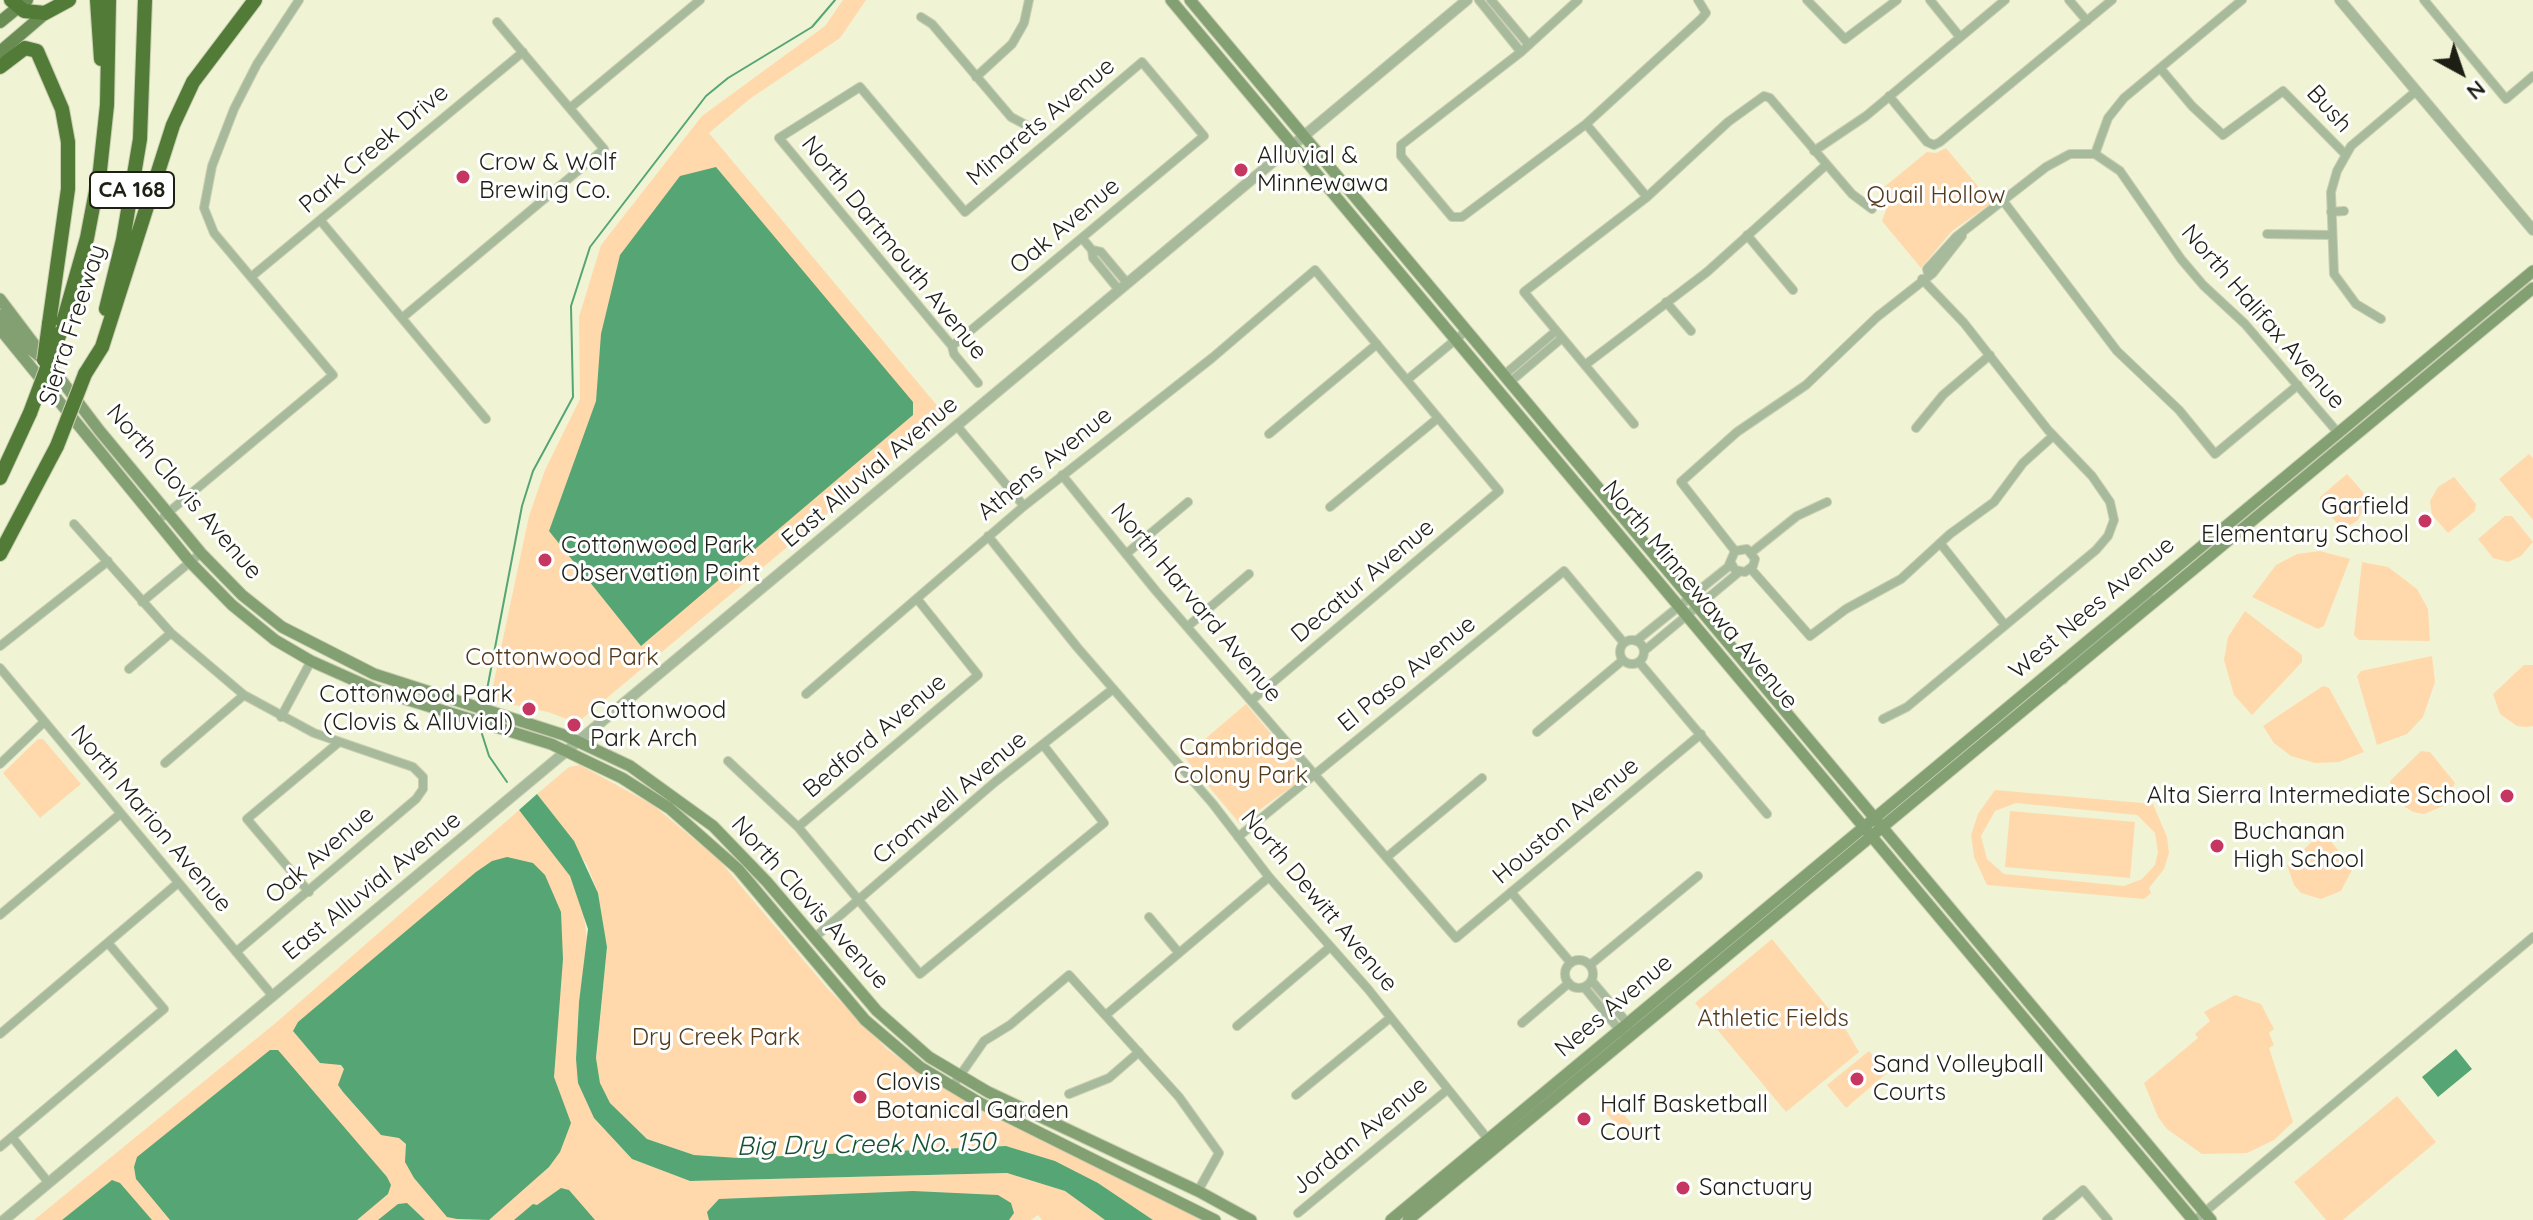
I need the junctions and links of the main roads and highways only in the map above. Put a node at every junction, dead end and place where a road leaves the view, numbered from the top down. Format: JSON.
{"nodes":[{"id":1,"x":61,"y":0,"type":"edge"},
{"id":2,"x":69,"y":0,"type":"edge"},
{"id":3,"x":97,"y":0,"type":"edge"},
{"id":4,"x":145,"y":0,"type":"edge"},
{"id":5,"x":255,"y":0,"type":"edge"},
{"id":6,"x":1171,"y":0,"type":"edge"},
{"id":7,"x":1190,"y":0,"type":"edge"},
{"id":8,"x":18,"y":3,"type":"edge"},
{"id":9,"x":106,"y":11,"type":"edge"},
{"id":10,"x":45,"y":13,"type":"junction"},
{"id":11,"x":0,"y":22,"type":"edge"},
{"id":12,"x":0,"y":52,"type":"edge"},
{"id":13,"x":0,"y":67,"type":"edge"},
{"id":14,"x":2533,"y":271,"type":"edge"},
{"id":15,"x":2533,"y":288,"type":"edge"},
{"id":16,"x":0,"y":299,"type":"edge"},
{"id":17,"x":0,"y":315,"type":"edge"},
{"id":18,"x":54,"y":328,"type":"junction"},
{"id":19,"x":0,"y":329,"type":"edge"},
{"id":20,"x":52,"y":366,"type":"junction"},
{"id":21,"x":85,"y":374,"type":"junction"},
{"id":22,"x":0,"y":478,"type":"edge"},
{"id":23,"x":0,"y":554,"type":"edge"},
{"id":24,"x":311,"y":661,"type":"junction"},
{"id":25,"x":388,"y":679,"type":"junction"},
{"id":26,"x":1879,"y":822,"type":"junction"},
{"id":27,"x":1868,"y":830,"type":"junction"},
{"id":28,"x":738,"y":869,"type":"junction"},
{"id":29,"x":814,"y":938,"type":"junction"},
{"id":30,"x":2017,"y":988,"type":"junction"},
{"id":31,"x":2007,"y":997,"type":"junction"},
{"id":32,"x":1491,"y":1143,"type":"junction"},
{"id":33,"x":2201,"y":1218,"type":"edge"},
{"id":34,"x":1215,"y":1220,"type":"edge"},
{"id":35,"x":1251,"y":1220,"type":"edge"},
{"id":36,"x":1391,"y":1220,"type":"edge"},
{"id":37,"x":1408,"y":1220,"type":"edge"}],
"edges":[{"from":1,"to":10,"type":"main road"},
{"from":2,"to":10,"type":"highway"},
{"from":3,"to":9,"type":"highway","name":"Sierra Freeway"},
{"from":4,"to":21,"type":"highway","name":"Sierra Freeway","number":"CA 168"},
{"from":5,"to":21,"type":"highway"},
{"from":6,"to":27,"type":"main road","name":"North Minnewawa Avenue"},
{"from":7,"to":26,"type":"main road","name":"North Minnewawa Avenue"},
{"from":8,"to":10,"type":"highway"},
{"from":8,"to":11,"type":"main road"},
{"from":9,"to":18,"type":"highway","name":"Sierra Freeway","number":"CA 168"},
{"from":10,"to":12,"type":"main road"},
{"from":13,"to":18,"type":"highway"},
{"from":14,"to":26,"type":"main road","name":"West Nees Avenue"},
{"from":15,"to":26,"type":"main road","name":"West Nees Avenue"},
{"from":16,"to":20,"type":"main road","name":"North Clovis Avenue"},
{"from":17,"to":20,"type":"main road"},
{"from":18,"to":22,"type":"highway","name":"Sierra Freeway","number":"CA 168","bridge":true},
{"from":19,"to":24,"type":"main road","name":"North Clovis Avenue"},
{"from":20,"to":25,"type":"main road","name":"North Clovis Avenue"},
{"from":21,"to":23,"type":"highway","name":"Sierra Freeway","number":"CA 168","bridge":true},
{"from":24,"to":25,"type":"main road"},
{"from":24,"to":28,"type":"main road","name":"North Clovis Avenue"},
{"from":25,"to":29,"type":"main road","name":"North Clovis Avenue"},
{"from":26,"to":27,"type":"main road","name":"West Nees Avenue"},
{"from":26,"to":30,"type":"main road","name":"North Minnewawa Avenue"},
{"from":27,"to":31,"type":"main road","name":"North Minnewawa Avenue"},
{"from":27,"to":32,"type":"main road","name":"Nees Avenue"},
{"from":28,"to":29,"type":"main road"},
{"from":28,"to":34,"type":"main road","name":"North Clovis Avenue"},
{"from":29,"to":35,"type":"main road","name":"North Clovis Avenue"},
{"from":30,"to":31,"type":"main road"},
{"from":30,"to":33,"type":"main road","name":"North Minnewawa Avenue"},
{"from":31,"to":33,"type":"main road","name":"North Minnewawa Avenue"},
{"from":32,"to":36,"type":"main road","name":"Nees Avenue"},
{"from":32,"to":37,"type":"main road","name":"Nees Avenue"}]}
